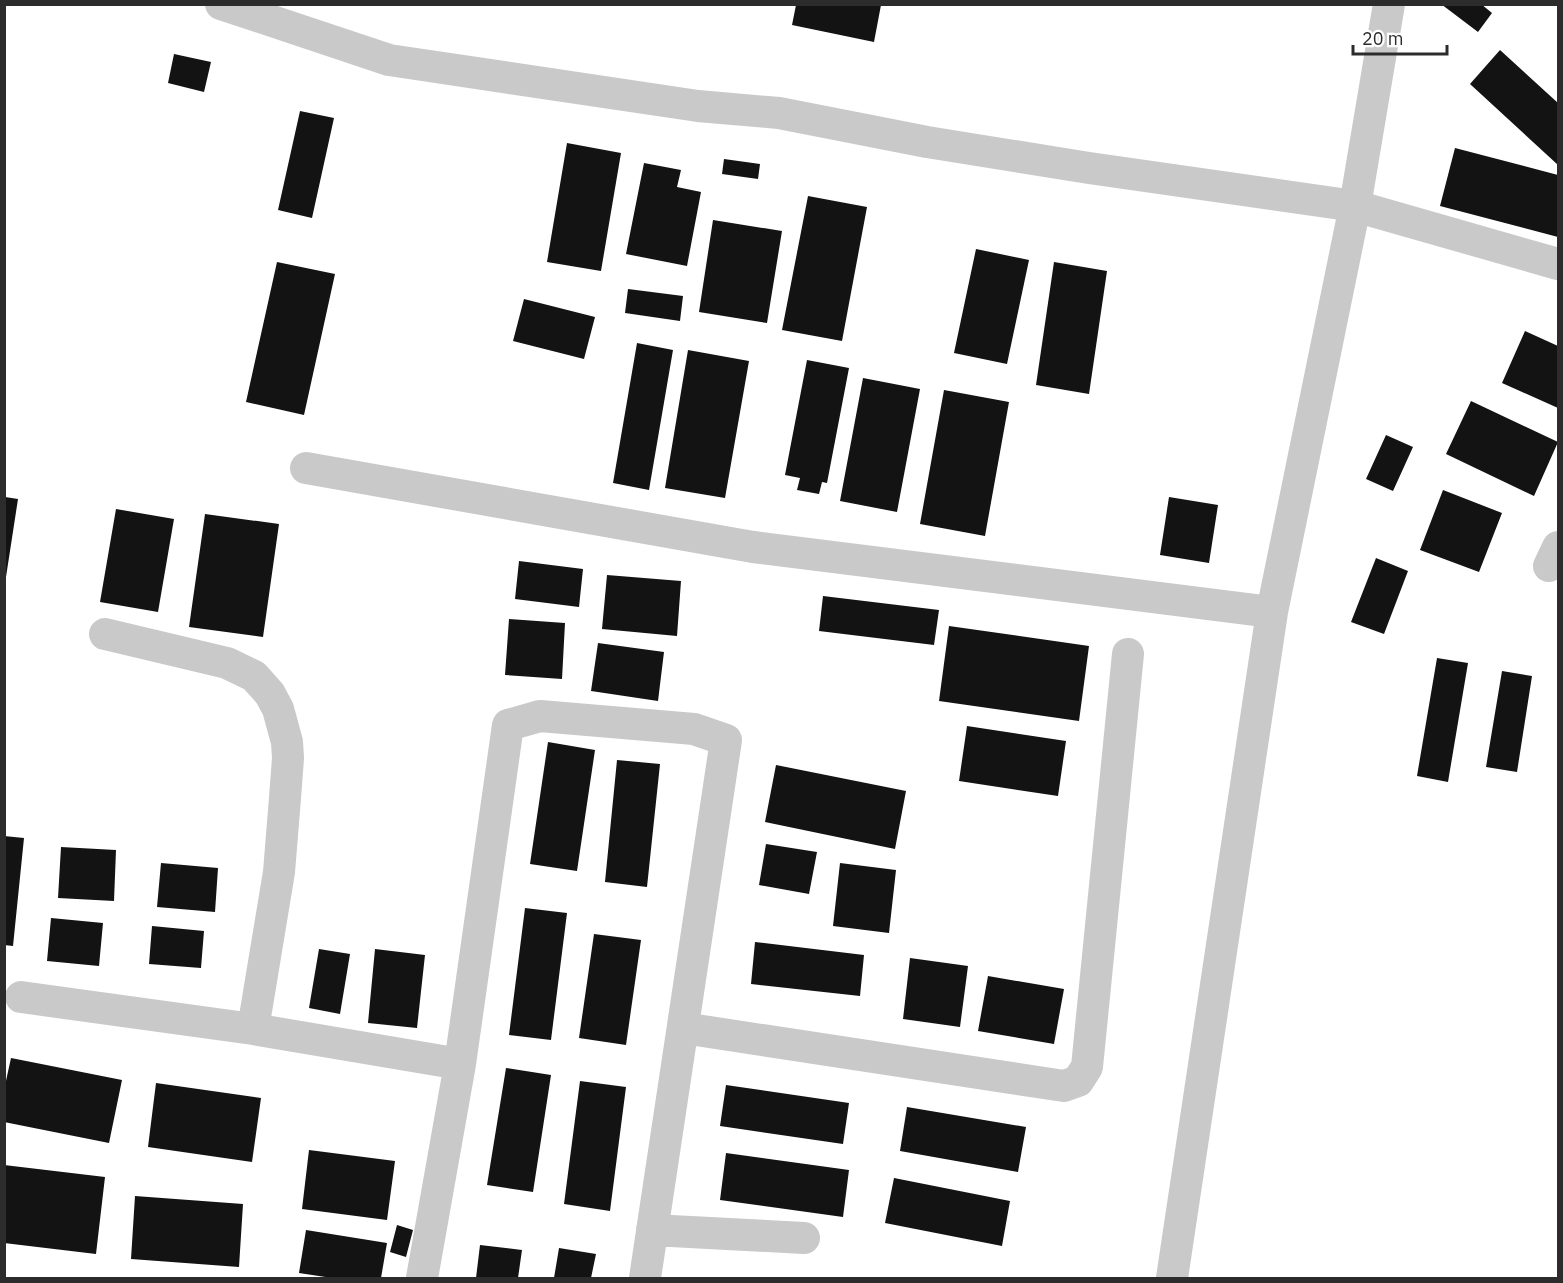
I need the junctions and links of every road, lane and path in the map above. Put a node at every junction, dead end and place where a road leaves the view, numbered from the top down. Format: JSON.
{"nodes":[{"id":1,"x":221,"y":4,"type":"edge"},
{"id":2,"x":1389,"y":4,"type":"edge"},
{"id":3,"x":1355,"y":207,"type":"junction"},
{"id":4,"x":1558,"y":264,"type":"edge"},
{"id":5,"x":306,"y":468,"type":"dead end"},
{"id":6,"x":1272,"y":612,"type":"junction"},
{"id":7,"x":105,"y":634,"type":"dead end"},
{"id":8,"x":1128,"y":654,"type":"dead end"},
{"id":9,"x":21,"y":996,"type":"dead end"},
{"id":10,"x":683,"y":1028,"type":"junction"},
{"id":11,"x":253,"y":1029,"type":"junction"},
{"id":12,"x":460,"y":1064,"type":"junction"},
{"id":13,"x":652,"y":1230,"type":"junction"},
{"id":14,"x":804,"y":1238,"type":"dead end"},
{"id":15,"x":422,"y":1278,"type":"edge"},
{"id":16,"x":645,"y":1278,"type":"edge"},
{"id":17,"x":1172,"y":1278,"type":"edge"}],
"edges":[{"from":1,"to":3,"type":"street"},
{"from":2,"to":3,"type":"street"},
{"from":3,"to":4,"type":"street"},
{"from":3,"to":6,"type":"street"},
{"from":5,"to":6,"type":"street"},
{"from":6,"to":17,"type":"street"},
{"from":7,"to":11,"type":"street"},
{"from":8,"to":10,"type":"street"},
{"from":9,"to":11,"type":"street"},
{"from":10,"to":12,"type":"street"},
{"from":10,"to":13,"type":"street"},
{"from":11,"to":12,"type":"street"},
{"from":12,"to":15,"type":"street"},
{"from":13,"to":14,"type":"street"},
{"from":13,"to":16,"type":"street"}]}
